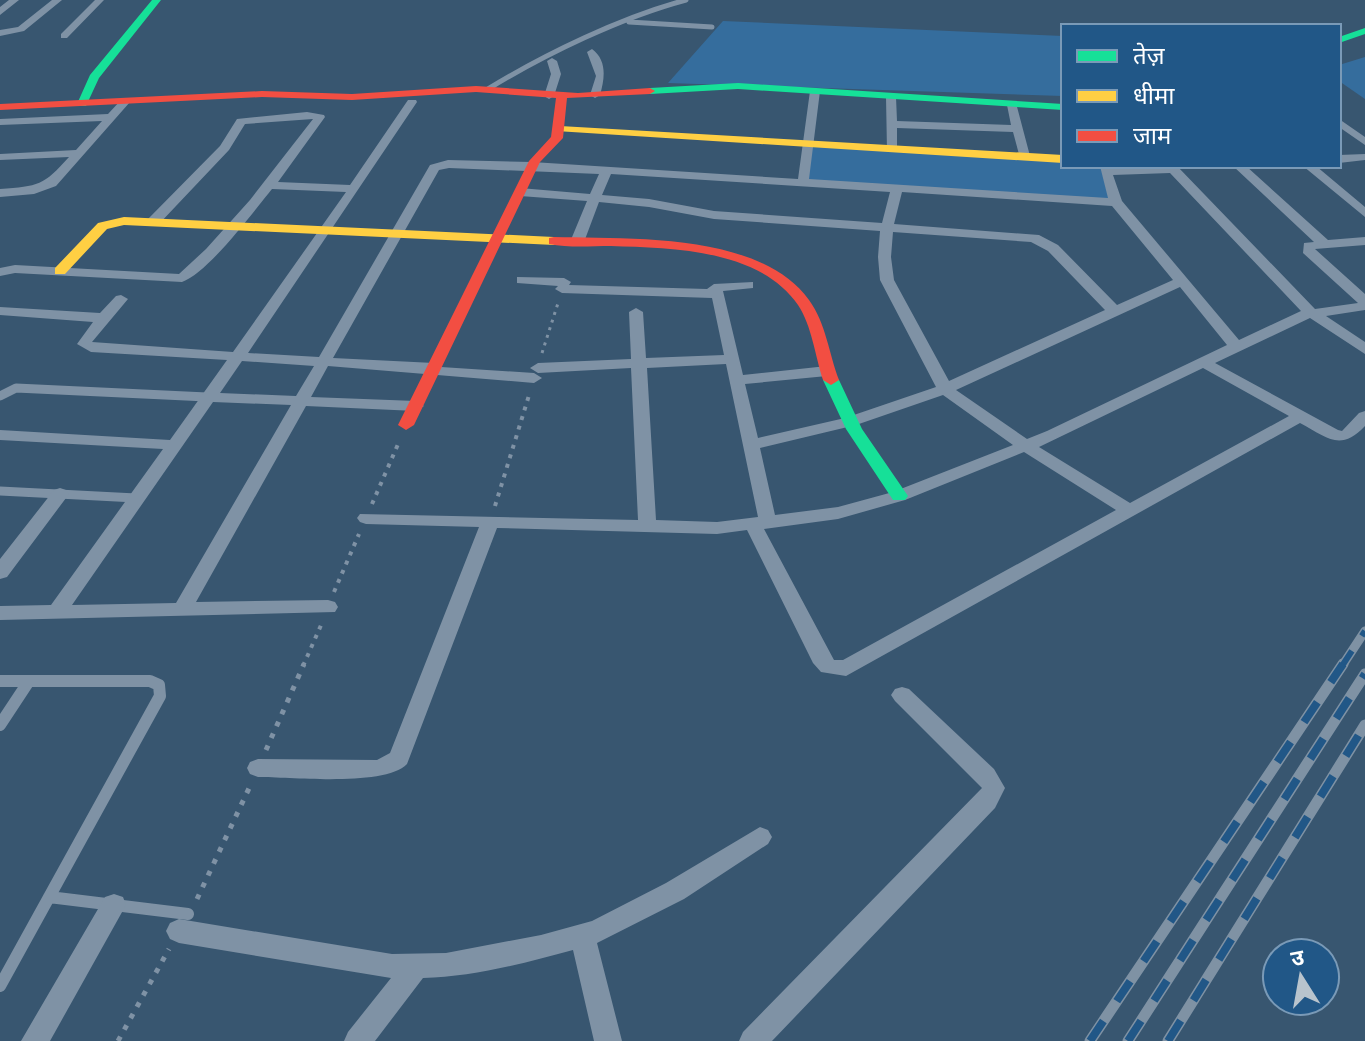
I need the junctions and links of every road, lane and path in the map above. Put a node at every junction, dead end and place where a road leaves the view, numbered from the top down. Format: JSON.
{"nodes":[{"id":1,"x":15,"y":0,"type":"edge"},
{"id":2,"x":58,"y":0,"type":"edge"},
{"id":3,"x":100,"y":0,"type":"edge"},
{"id":4,"x":157,"y":0,"type":"edge"},
{"id":5,"x":686,"y":0,"type":"edge"},
{"id":6,"x":0,"y":12,"type":"edge"},
{"id":7,"x":629,"y":22,"type":"junction"},
{"id":8,"x":712,"y":27,"type":"dead end"},
{"id":9,"x":1365,"y":31,"type":"edge"},
{"id":10,"x":0,"y":33,"type":"edge"},
{"id":11,"x":64,"y":36,"type":"dead end"},
{"id":12,"x":1341,"y":39,"type":"edge"},
{"id":13,"x":592,"y":52,"type":"dead end"},
{"id":14,"x":552,"y":61,"type":"dead end"},
{"id":15,"x":488,"y":89,"type":"junction"},
{"id":16,"x":815,"y":91,"type":"junction"},
{"id":17,"x":595,"y":95,"type":"junction"},
{"id":18,"x":555,"y":96,"type":"junction"},
{"id":19,"x":891,"y":97,"type":"junction"},
{"id":20,"x":125,"y":102,"type":"junction"},
{"id":21,"x":412,"y":102,"type":"dead end"},
{"id":22,"x":82,"y":104,"type":"junction"},
{"id":23,"x":1012,"y":105,"type":"junction"},
{"id":24,"x":0,"y":107,"type":"edge"},
{"id":25,"x":1061,"y":107,"type":"edge"},
{"id":26,"x":111,"y":117,"type":"junction"},
{"id":27,"x":0,"y":122,"type":"edge"},
{"id":28,"x":891,"y":124,"type":"junction"},
{"id":29,"x":1341,"y":124,"type":"edge"},
{"id":30,"x":951,"y":126,"type":"junction"},
{"id":31,"x":560,"y":129,"type":"junction"},
{"id":32,"x":1017,"y":129,"type":"junction"},
{"id":33,"x":1341,"y":137,"type":"edge"},
{"id":34,"x":1361,"y":139,"type":"edge"},
{"id":35,"x":808,"y":144,"type":"junction"},
{"id":36,"x":891,"y":149,"type":"junction"},
{"id":37,"x":955,"y":152,"type":"junction"},
{"id":38,"x":79,"y":153,"type":"junction"},
{"id":39,"x":1024,"y":156,"type":"junction"},
{"id":40,"x":0,"y":157,"type":"edge"},
{"id":41,"x":1365,"y":157,"type":"edge"},
{"id":42,"x":1061,"y":159,"type":"edge"},
{"id":43,"x":1341,"y":159,"type":"edge"},
{"id":44,"x":532,"y":166,"type":"junction"},
{"id":45,"x":1171,"y":168,"type":"edge"},
{"id":46,"x":1241,"y":168,"type":"edge"},
{"id":47,"x":1311,"y":168,"type":"edge"},
{"id":48,"x":1107,"y":169,"type":"edge"},
{"id":49,"x":606,"y":171,"type":"junction"},
{"id":50,"x":803,"y":183,"type":"junction"},
{"id":51,"x":266,"y":185,"type":"junction"},
{"id":52,"x":354,"y":189,"type":"junction"},
{"id":53,"x":897,"y":189,"type":"junction"},
{"id":54,"x":6,"y":192,"type":"edge"},
{"id":55,"x":520,"y":192,"type":"junction"},
{"id":56,"x":595,"y":198,"type":"junction"},
{"id":57,"x":1116,"y":202,"type":"junction"},
{"id":58,"x":0,"y":205,"type":"edge"},
{"id":59,"x":1365,"y":213,"type":"edge"},
{"id":60,"x":153,"y":222,"type":"junction"},
{"id":61,"x":233,"y":226,"type":"junction"},
{"id":62,"x":886,"y":227,"type":"junction"},
{"id":63,"x":326,"y":231,"type":"junction"},
{"id":64,"x":396,"y":234,"type":"junction"},
{"id":65,"x":497,"y":239,"type":"junction"},
{"id":66,"x":1365,"y":241,"type":"edge"},
{"id":67,"x":577,"y":242,"type":"junction"},
{"id":68,"x":1324,"y":244,"type":"junction"},
{"id":69,"x":60,"y":271,"type":"junction"},
{"id":70,"x":0,"y":272,"type":"edge"},
{"id":71,"x":522,"y":280,"type":"dead end"},
{"id":72,"x":1182,"y":281,"type":"junction"},
{"id":73,"x":748,"y":285,"type":"dead end"},
{"id":74,"x":714,"y":293,"type":"junction"},
{"id":75,"x":121,"y":299,"type":"dead end"},
{"id":76,"x":1365,"y":304,"type":"edge"},
{"id":77,"x":1113,"y":310,"type":"junction"},
{"id":78,"x":0,"y":311,"type":"edge"},
{"id":79,"x":636,"y":312,"type":"dead end"},
{"id":80,"x":1310,"y":312,"type":"junction"},
{"id":81,"x":105,"y":318,"type":"junction"},
{"id":82,"x":1236,"y":346,"type":"junction"},
{"id":83,"x":1365,"y":349,"type":"edge"},
{"id":84,"x":234,"y":357,"type":"junction"},
{"id":85,"x":733,"y":359,"type":"junction"},
{"id":86,"x":323,"y":362,"type":"junction"},
{"id":87,"x":1203,"y":362,"type":"junction"},
{"id":88,"x":638,"y":364,"type":"junction"},
{"id":89,"x":434,"y":370,"type":"junction"},
{"id":90,"x":827,"y":371,"type":"junction"},
{"id":91,"x":737,"y":380,"type":"junction"},
{"id":92,"x":945,"y":389,"type":"junction"},
{"id":93,"x":0,"y":396,"type":"edge"},
{"id":94,"x":207,"y":397,"type":"junction"},
{"id":95,"x":301,"y":401,"type":"junction"},
{"id":96,"x":416,"y":406,"type":"junction"},
{"id":97,"x":1301,"y":416,"type":"junction"},
{"id":98,"x":1365,"y":416,"type":"edge"},
{"id":99,"x":850,"y":422,"type":"junction"},
{"id":100,"x":406,"y":425,"type":"joint"},
{"id":101,"x":0,"y":435,"type":"edge"},
{"id":102,"x":173,"y":445,"type":"junction"},
{"id":103,"x":751,"y":445,"type":"junction"},
{"id":104,"x":1026,"y":446,"type":"junction"},
{"id":105,"x":0,"y":491,"type":"edge"},
{"id":106,"x":60,"y":494,"type":"junction"},
{"id":107,"x":899,"y":496,"type":"junction"},
{"id":108,"x":136,"y":498,"type":"junction"},
{"id":109,"x":1130,"y":511,"type":"junction"},
{"id":110,"x":366,"y":518,"type":"junction"},
{"id":111,"x":490,"y":523,"type":"junction"},
{"id":112,"x":761,"y":524,"type":"junction"},
{"id":113,"x":647,"y":527,"type":"junction"},
{"id":114,"x":0,"y":572,"type":"edge"},
{"id":115,"x":328,"y":607,"type":"junction"},
{"id":116,"x":183,"y":608,"type":"junction"},
{"id":117,"x":58,"y":610,"type":"junction"},
{"id":118,"x":0,"y":613,"type":"edge"},
{"id":119,"x":0,"y":681,"type":"edge"},
{"id":120,"x":29,"y":681,"type":"junction"},
{"id":121,"x":902,"y":695,"type":"dead end"},
{"id":122,"x":0,"y":725,"type":"edge"},
{"id":123,"x":258,"y":768,"type":"junction"},
{"id":124,"x":760,"y":837,"type":"dead end"},
{"id":125,"x":49,"y":897,"type":"junction"},
{"id":126,"x":114,"y":905,"type":"junction"},
{"id":127,"x":184,"y":922,"type":"junction"},
{"id":128,"x":582,"y":935,"type":"junction"},
{"id":129,"x":416,"y":966,"type":"junction"},
{"id":130,"x":0,"y":986,"type":"edge"},
{"id":131,"x":35,"y":1041,"type":"edge"},
{"id":132,"x":118,"y":1041,"type":"edge"},
{"id":133,"x":358,"y":1041,"type":"edge"},
{"id":134,"x":608,"y":1041,"type":"edge"},
{"id":135,"x":753,"y":1041,"type":"edge"}],
"edges":[{"from":1,"to":6,"type":"street"},
{"from":2,"to":10,"type":"street"},
{"from":3,"to":11,"type":"street"},
{"from":4,"to":22,"type":"main road"},
{"from":5,"to":7,"type":"lane"},
{"from":7,"to":8,"type":"lane"},
{"from":7,"to":15,"type":"lane"},
{"from":9,"to":12,"type":"main road"},
{"from":13,"to":17,"type":"street"},
{"from":14,"to":18,"type":"street"},
{"from":15,"to":18,"type":"main road"},
{"from":15,"to":20,"type":"main road"},
{"from":16,"to":17,"type":"main road"},
{"from":16,"to":19,"type":"main road"},
{"from":16,"to":35,"type":"street"},
{"from":17,"to":18,"type":"main road"},
{"from":18,"to":31,"type":"main road"},
{"from":19,"to":23,"type":"main road"},
{"from":19,"to":28,"type":"street"},
{"from":20,"to":22,"type":"main road"},
{"from":20,"to":26,"type":"street"},
{"from":21,"to":52,"type":"street"},
{"from":22,"to":24,"type":"main road"},
{"from":23,"to":25,"type":"main road"},
{"from":23,"to":32,"type":"street"},
{"from":26,"to":27,"type":"street"},
{"from":26,"to":38,"type":"street"},
{"from":28,"to":30,"type":"street"},
{"from":28,"to":36,"type":"street"},
{"from":29,"to":34,"type":"street"},
{"from":30,"to":32,"type":"street"},
{"from":30,"to":37,"type":"street"},
{"from":31,"to":35,"type":"main road"},
{"from":31,"to":44,"type":"main road"},
{"from":32,"to":39,"type":"street"},
{"from":33,"to":34,"type":"street"},
{"from":35,"to":36,"type":"main road"},
{"from":35,"to":50,"type":"street"},
{"from":36,"to":37,"type":"main road"},
{"from":37,"to":39,"type":"main road"},
{"from":38,"to":40,"type":"street"},
{"from":38,"to":54,"type":"street"},
{"from":39,"to":42,"type":"main road"},
{"from":41,"to":43,"type":"street"},
{"from":44,"to":49,"type":"street"},
{"from":44,"to":55,"type":"main road"},
{"from":44,"to":64,"type":"street"},
{"from":45,"to":48,"type":"street"},
{"from":45,"to":80,"type":"street"},
{"from":46,"to":68,"type":"street"},
{"from":47,"to":59,"type":"street"},
{"from":48,"to":57,"type":"street"},
{"from":49,"to":50,"type":"street"},
{"from":49,"to":56,"type":"street"},
{"from":50,"to":53,"type":"street"},
{"from":51,"to":52,"type":"street"},
{"from":51,"to":60,"type":"street"},
{"from":51,"to":61,"type":"street"},
{"from":52,"to":63,"type":"street"},
{"from":53,"to":57,"type":"street"},
{"from":53,"to":62,"type":"street"},
{"from":54,"to":58,"type":"street"},
{"from":55,"to":56,"type":"street"},
{"from":55,"to":65,"type":"main road"},
{"from":56,"to":62,"type":"street"},
{"from":56,"to":67,"type":"street"},
{"from":57,"to":72,"type":"street"},
{"from":60,"to":61,"type":"main road"},
{"from":60,"to":69,"type":"main road"},
{"from":61,"to":63,"type":"main road"},
{"from":61,"to":69,"type":"street"},
{"from":62,"to":77,"type":"street"},
{"from":62,"to":92,"type":"street"},
{"from":63,"to":64,"type":"main road"},
{"from":63,"to":84,"type":"street"},
{"from":64,"to":65,"type":"main road"},
{"from":64,"to":86,"type":"street"},
{"from":65,"to":67,"type":"main road"},
{"from":65,"to":89,"type":"main road"},
{"from":66,"to":68,"type":"street"},
{"from":67,"to":90,"type":"main road"},
{"from":68,"to":76,"type":"street"},
{"from":69,"to":70,"type":"street"},
{"from":71,"to":74,"type":"street"},
{"from":72,"to":77,"type":"street"},
{"from":72,"to":82,"type":"street"},
{"from":73,"to":74,"type":"street"},
{"from":74,"to":85,"type":"street"},
{"from":75,"to":81,"type":"street"},
{"from":76,"to":80,"type":"street"},
{"from":77,"to":92,"type":"street"},
{"from":78,"to":81,"type":"street"},
{"from":79,"to":88,"type":"street"},
{"from":80,"to":82,"type":"street"},
{"from":80,"to":83,"type":"street"},
{"from":81,"to":84,"type":"street"},
{"from":82,"to":87,"type":"street"},
{"from":84,"to":86,"type":"street"},
{"from":84,"to":94,"type":"street"},
{"from":85,"to":88,"type":"street"},
{"from":85,"to":91,"type":"street"},
{"from":86,"to":89,"type":"street"},
{"from":86,"to":95,"type":"street"},
{"from":87,"to":97,"type":"street"},
{"from":87,"to":104,"type":"street"},
{"from":88,"to":89,"type":"street"},
{"from":88,"to":113,"type":"street"},
{"from":89,"to":96,"type":"main road"},
{"from":90,"to":91,"type":"street"},
{"from":90,"to":99,"type":"main road"},
{"from":91,"to":103,"type":"street"},
{"from":92,"to":99,"type":"street"},
{"from":92,"to":104,"type":"street"},
{"from":93,"to":94,"type":"lane"},
{"from":94,"to":95,"type":"street"},
{"from":94,"to":102,"type":"street"},
{"from":95,"to":96,"type":"street"},
{"from":95,"to":116,"type":"street"},
{"from":96,"to":100,"type":"main road"},
{"from":97,"to":98,"type":"street"},
{"from":97,"to":109,"type":"street"},
{"from":99,"to":103,"type":"street"},
{"from":99,"to":107,"type":"main road"},
{"from":100,"to":110,"type":"path"},
{"from":101,"to":102,"type":"street"},
{"from":102,"to":108,"type":"street"},
{"from":103,"to":112,"type":"street"},
{"from":104,"to":107,"type":"street"},
{"from":104,"to":109,"type":"street"},
{"from":105,"to":106,"type":"lane"},
{"from":106,"to":108,"type":"lane"},
{"from":106,"to":114,"type":"street"},
{"from":107,"to":112,"type":"street"},
{"from":108,"to":117,"type":"street"},
{"from":109,"to":112,"type":"street"},
{"from":110,"to":111,"type":"street"},
{"from":110,"to":115,"type":"path"},
{"from":111,"to":113,"type":"street"},
{"from":111,"to":123,"type":"street"},
{"from":112,"to":113,"type":"street"},
{"from":115,"to":116,"type":"street"},
{"from":115,"to":123,"type":"path"},
{"from":116,"to":117,"type":"street"},
{"from":117,"to":118,"type":"street"},
{"from":119,"to":120,"type":"lane"},
{"from":120,"to":122,"type":"lane"},
{"from":120,"to":125,"type":"lane"},
{"from":121,"to":135,"type":"street"},
{"from":123,"to":127,"type":"path"},
{"from":124,"to":128,"type":"street"},
{"from":125,"to":126,"type":"lane"},
{"from":125,"to":130,"type":"lane"},
{"from":126,"to":127,"type":"lane"},
{"from":126,"to":131,"type":"street"},
{"from":127,"to":129,"type":"street"},
{"from":127,"to":132,"type":"path"},
{"from":128,"to":129,"type":"street"},
{"from":128,"to":134,"type":"street"},
{"from":129,"to":133,"type":"street"}]}
